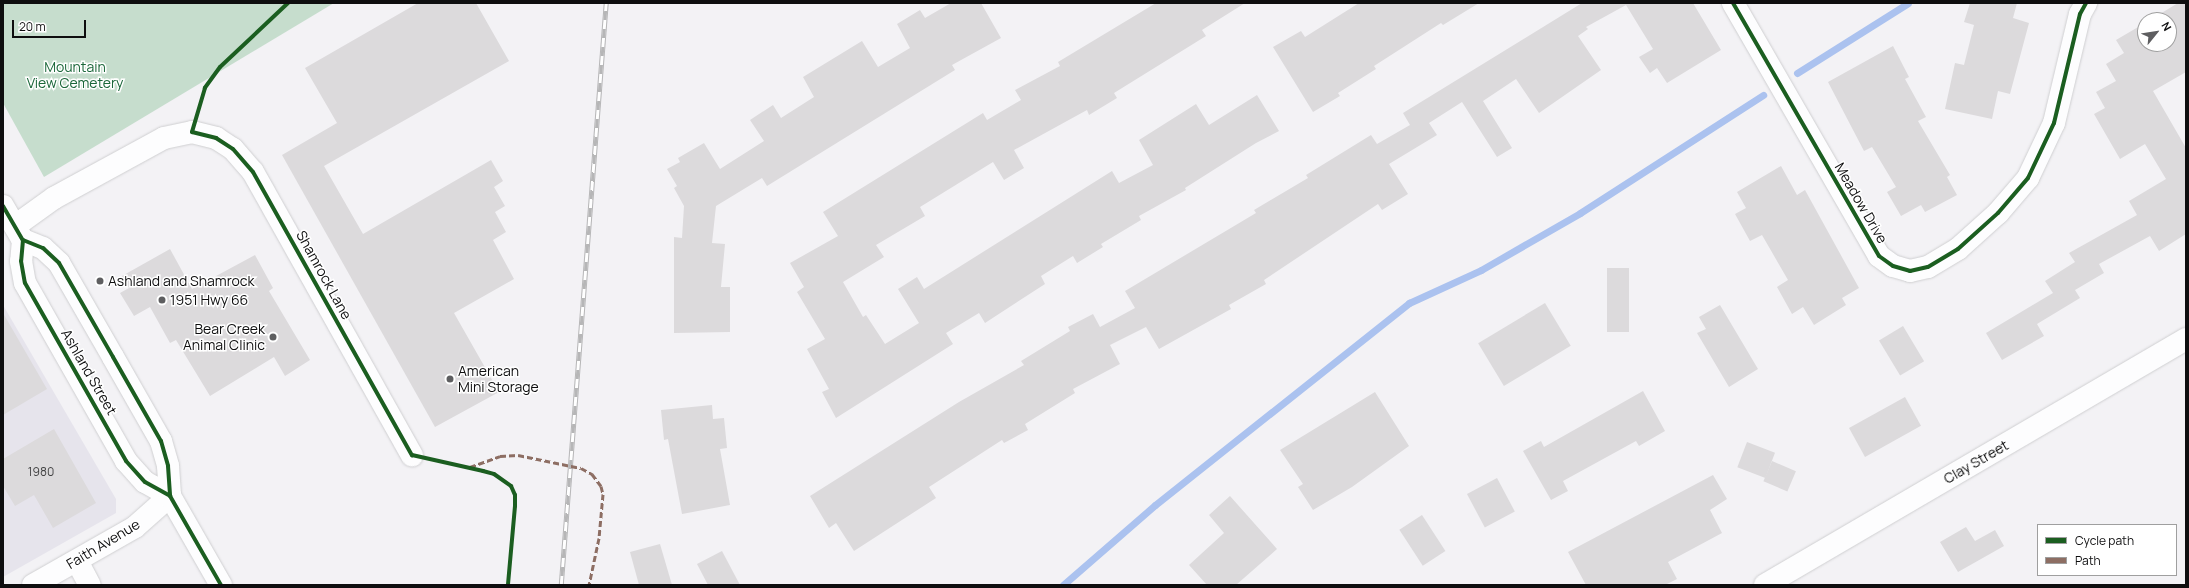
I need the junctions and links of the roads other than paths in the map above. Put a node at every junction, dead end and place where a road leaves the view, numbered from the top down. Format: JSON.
{"nodes":[{"id":1,"x":1734,"y":3,"type":"edge"},
{"id":2,"x":2086,"y":3,"type":"edge"},
{"id":3,"x":3,"y":206,"type":"edge"},
{"id":4,"x":19,"y":233,"type":"junction"},
{"id":5,"x":2186,"y":339,"type":"edge"},
{"id":6,"x":412,"y":455,"type":"dead end"},
{"id":7,"x":170,"y":496,"type":"junction"},
{"id":8,"x":77,"y":561,"type":"junction"},
{"id":9,"x":32,"y":585,"type":"edge"},
{"id":10,"x":90,"y":585,"type":"edge"},
{"id":11,"x":221,"y":585,"type":"edge"},
{"id":12,"x":1765,"y":585,"type":"edge"}],
"edges":[{"from":1,"to":2,"type":"street","name":"Meadow Drive"},
{"from":3,"to":4,"type":"street"},
{"from":4,"to":6,"type":"street","name":"Shamrock Lane"},
{"from":4,"to":7,"type":"street","name":"Ashland Street"},
{"from":4,"to":7,"type":"street","name":"Ashland Street"},
{"from":5,"to":12,"type":"street","name":"Clay Street"},
{"from":7,"to":8,"type":"street","name":"Faith Avenue"},
{"from":7,"to":11,"type":"street","name":"Ashland Street"},
{"from":8,"to":9,"type":"street","name":"Faith Avenue"},
{"from":8,"to":10,"type":"street"}]}
